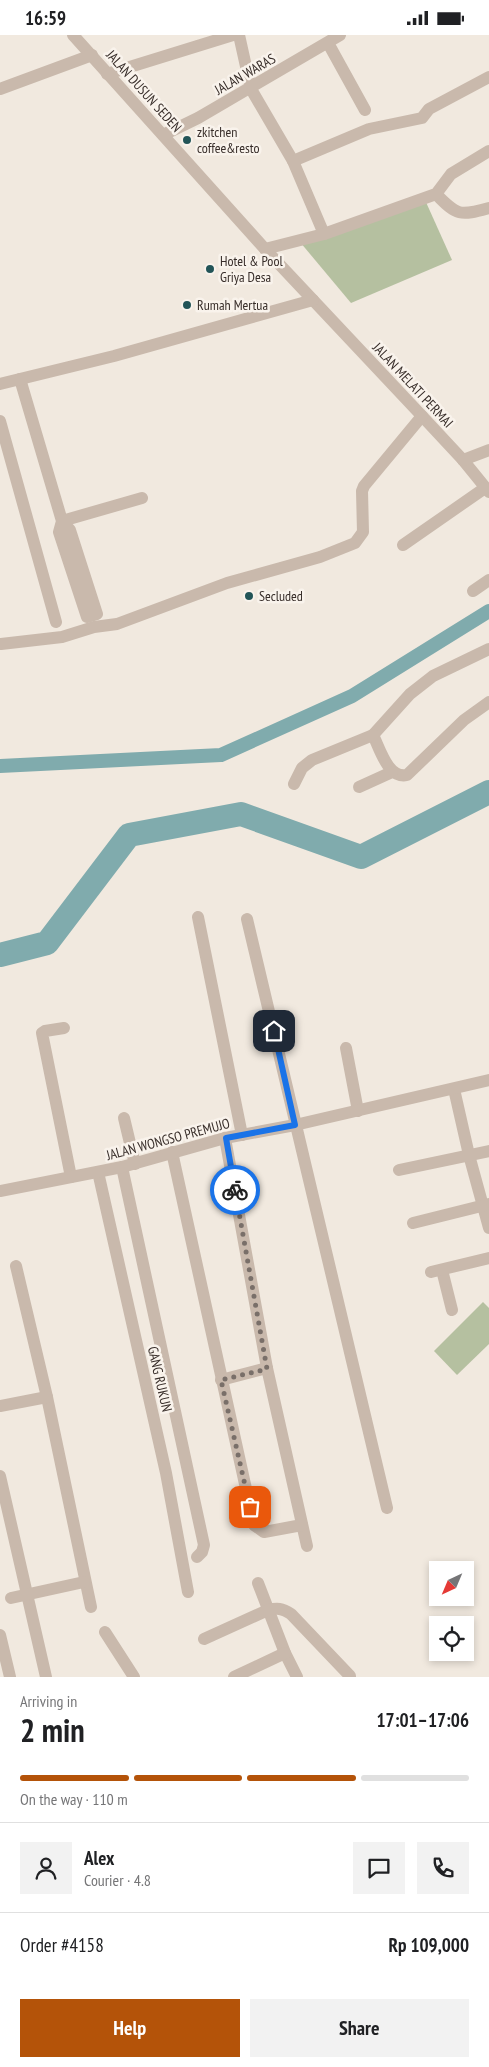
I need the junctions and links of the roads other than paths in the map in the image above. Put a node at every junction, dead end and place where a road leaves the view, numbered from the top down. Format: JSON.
{"nodes":[{"id":1,"x":73,"y":35,"type":"edge"},
{"id":2,"x":233,"y":35,"type":"edge"},
{"id":3,"x":239,"y":35,"type":"edge"},
{"id":4,"x":340,"y":35,"type":"edge"},
{"id":5,"x":328,"y":43,"type":"junction"},
{"id":6,"x":92,"y":55,"type":"junction"},
{"id":7,"x":107,"y":74,"type":"junction"},
{"id":8,"x":489,"y":77,"type":"edge"},
{"id":9,"x":0,"y":89,"type":"edge"},
{"id":10,"x":251,"y":89,"type":"junction"},
{"id":11,"x":366,"y":110,"type":"dead end"},
{"id":12,"x":163,"y":135,"type":"junction"},
{"id":13,"x":489,"y":151,"type":"edge"},
{"id":14,"x":293,"y":161,"type":"junction"},
{"id":15,"x":436,"y":194,"type":"junction"},
{"id":16,"x":489,"y":208,"type":"edge"},
{"id":17,"x":324,"y":234,"type":"junction"},
{"id":18,"x":265,"y":249,"type":"junction"},
{"id":19,"x":313,"y":300,"type":"junction"},
{"id":20,"x":20,"y":379,"type":"junction"},
{"id":21,"x":0,"y":384,"type":"edge"},
{"id":22,"x":422,"y":416,"type":"junction"},
{"id":23,"x":0,"y":421,"type":"edge"},
{"id":24,"x":489,"y":450,"type":"edge"},
{"id":25,"x":463,"y":460,"type":"junction"},
{"id":26,"x":487,"y":490,"type":"edge"},
{"id":27,"x":142,"y":498,"type":"dead end"},
{"id":28,"x":62,"y":521,"type":"junction"},
{"id":29,"x":403,"y":545,"type":"dead end"},
{"id":30,"x":489,"y":581,"type":"edge"},
{"id":31,"x":473,"y":591,"type":"dead end"},
{"id":32,"x":56,"y":622,"type":"dead end"},
{"id":33,"x":1,"y":644,"type":"edge"},
{"id":34,"x":489,"y":649,"type":"edge"},
{"id":35,"x":489,"y":702,"type":"edge"},
{"id":36,"x":373,"y":735,"type":"junction"},
{"id":37,"x":392,"y":772,"type":"junction"},
{"id":38,"x":294,"y":784,"type":"dead end"},
{"id":39,"x":360,"y":787,"type":"dead end"},
{"id":40,"x":198,"y":917,"type":"dead end"},
{"id":41,"x":247,"y":919,"type":"dead end"},
{"id":42,"x":64,"y":1028,"type":"dead end"},
{"id":43,"x":346,"y":1048,"type":"dead end"},
{"id":44,"x":489,"y":1081,"type":"edge"},
{"id":45,"x":454,"y":1089,"type":"junction"},
{"id":46,"x":358,"y":1111,"type":"junction"},
{"id":47,"x":124,"y":1118,"type":"dead end"},
{"id":48,"x":295,"y":1125,"type":"junction"},
{"id":49,"x":242,"y":1135,"type":"junction"},
{"id":50,"x":226,"y":1138,"type":"junction"},
{"id":51,"x":489,"y":1151,"type":"edge"},
{"id":52,"x":172,"y":1152,"type":"junction"},
{"id":53,"x":469,"y":1155,"type":"junction"},
{"id":54,"x":135,"y":1163,"type":"junction"},
{"id":55,"x":122,"y":1167,"type":"junction"},
{"id":56,"x":399,"y":1169,"type":"dead end"},
{"id":57,"x":98,"y":1172,"type":"junction"},
{"id":58,"x":71,"y":1177,"type":"junction"},
{"id":59,"x":0,"y":1191,"type":"edge"},
{"id":60,"x":486,"y":1205,"type":"edge"},
{"id":61,"x":413,"y":1223,"type":"dead end"},
{"id":62,"x":489,"y":1228,"type":"edge"},
{"id":63,"x":489,"y":1258,"type":"edge"},
{"id":64,"x":16,"y":1266,"type":"dead end"},
{"id":65,"x":452,"y":1310,"type":"dead end"},
{"id":66,"x":267,"y":1369,"type":"junction"},
{"id":67,"x":221,"y":1380,"type":"junction"},
{"id":68,"x":47,"y":1397,"type":"junction"},
{"id":69,"x":0,"y":1406,"type":"edge"},
{"id":70,"x":0,"y":1476,"type":"edge"},
{"id":71,"x":387,"y":1508,"type":"dead end"},
{"id":72,"x":302,"y":1525,"type":"junction"},
{"id":73,"x":307,"y":1546,"type":"dead end"},
{"id":74,"x":197,"y":1557,"type":"dead end"},
{"id":75,"x":84,"y":1582,"type":"junction"},
{"id":76,"x":258,"y":1583,"type":"dead end"},
{"id":77,"x":188,"y":1593,"type":"dead end"},
{"id":78,"x":26,"y":1594,"type":"junction"},
{"id":79,"x":12,"y":1598,"type":"dead end"},
{"id":80,"x":90,"y":1607,"type":"dead end"},
{"id":81,"x":268,"y":1610,"type":"junction"},
{"id":82,"x":105,"y":1632,"type":"dead end"},
{"id":83,"x":0,"y":1635,"type":"edge"},
{"id":84,"x":204,"y":1639,"type":"dead end"},
{"id":85,"x":285,"y":1653,"type":"junction"},
{"id":86,"x":350,"y":1676,"type":"edge"},
{"id":87,"x":10,"y":1677,"type":"edge"},
{"id":88,"x":46,"y":1677,"type":"edge"},
{"id":89,"x":134,"y":1677,"type":"edge"},
{"id":90,"x":234,"y":1677,"type":"edge"},
{"id":91,"x":297,"y":1677,"type":"edge"}],
"edges":[{"from":1,"to":6,"type":"street","name":"JALAN DUSUN SEDEN"},
{"from":2,"to":7,"type":"street"},
{"from":3,"to":10,"type":"street"},
{"from":4,"to":5,"type":"street","name":"JALAN WARAS"},
{"from":5,"to":10,"type":"street","name":"JALAN WARAS"},
{"from":5,"to":11,"type":"street"},
{"from":6,"to":7,"type":"street","name":"JALAN DUSUN SEDEN"},
{"from":6,"to":9,"type":"street"},
{"from":7,"to":12,"type":"street","name":"JALAN DUSUN SEDEN"},
{"from":8,"to":14,"type":"street"},
{"from":10,"to":12,"type":"street","name":"JALAN WARAS"},
{"from":10,"to":14,"type":"street"},
{"from":12,"to":18,"type":"street","name":"JALAN DUSUN SEDEN"},
{"from":13,"to":15,"type":"street"},
{"from":14,"to":17,"type":"street"},
{"from":15,"to":16,"type":"street"},
{"from":15,"to":17,"type":"street"},
{"from":17,"to":18,"type":"street"},
{"from":18,"to":19,"type":"street","name":"JALAN DUSUN SEDEN"},
{"from":19,"to":20,"type":"street"},
{"from":19,"to":22,"type":"street","name":"JALAN MELATI PERMAI"},
{"from":20,"to":21,"type":"street"},
{"from":20,"to":28,"type":"street"},
{"from":22,"to":25,"type":"street","name":"JALAN MELATI PERMAI"},
{"from":22,"to":33,"type":"street"},
{"from":23,"to":32,"type":"street"},
{"from":24,"to":25,"type":"street"},
{"from":25,"to":26,"type":"street","name":"JALAN MELATI PERMAI"},
{"from":26,"to":29,"type":"street"},
{"from":27,"to":28,"type":"street"},
{"from":28,"to":28,"type":"street"},
{"from":30,"to":31,"type":"street"},
{"from":34,"to":36,"type":"street"},
{"from":35,"to":37,"type":"street"},
{"from":36,"to":37,"type":"street"},
{"from":36,"to":38,"type":"street"},
{"from":37,"to":39,"type":"street"},
{"from":40,"to":49,"type":"street"},
{"from":41,"to":48,"type":"street"},
{"from":42,"to":58,"type":"street"},
{"from":43,"to":46,"type":"street"},
{"from":44,"to":45,"type":"street","name":"JALAN WONGSO PREMUJO"},
{"from":45,"to":46,"type":"street","name":"JALAN WONGSO PREMUJO"},
{"from":45,"to":53,"type":"street"},
{"from":46,"to":48,"type":"street","name":"JALAN WONGSO PREMUJO"},
{"from":47,"to":54,"type":"street"},
{"from":48,"to":49,"type":"street","name":"JALAN WONGSO PREMUJO"},
{"from":48,"to":71,"type":"street"},
{"from":49,"to":50,"type":"street","name":"JALAN WONGSO PREMUJO"},
{"from":50,"to":52,"type":"street","name":"JALAN WONGSO PREMUJO"},
{"from":50,"to":66,"type":"street"},
{"from":51,"to":53,"type":"street"},
{"from":52,"to":54,"type":"street","name":"JALAN WONGSO PREMUJO"},
{"from":52,"to":67,"type":"street"},
{"from":53,"to":56,"type":"street"},
{"from":53,"to":60,"type":"street"},
{"from":54,"to":55,"type":"street","name":"JALAN WONGSO PREMUJO"},
{"from":55,"to":57,"type":"street","name":"JALAN WONGSO PREMUJO"},
{"from":55,"to":74,"type":"street"},
{"from":57,"to":58,"type":"street","name":"JALAN WONGSO PREMUJO"},
{"from":57,"to":77,"type":"street","name":"GANG RUKUN"},
{"from":58,"to":59,"type":"street","name":"JALAN WONGSO PREMUJO"},
{"from":60,"to":61,"type":"street"},
{"from":60,"to":62,"type":"street"},
{"from":63,"to":65,"type":"street"},
{"from":64,"to":68,"type":"street"},
{"from":66,"to":67,"type":"street"},
{"from":66,"to":72,"type":"street"},
{"from":67,"to":72,"type":"street"},
{"from":68,"to":69,"type":"street"},
{"from":68,"to":75,"type":"street"},
{"from":70,"to":78,"type":"street"},
{"from":72,"to":73,"type":"street"},
{"from":75,"to":78,"type":"street"},
{"from":75,"to":80,"type":"street"},
{"from":76,"to":81,"type":"street"},
{"from":78,"to":79,"type":"street"},
{"from":78,"to":88,"type":"street"},
{"from":81,"to":84,"type":"street"},
{"from":81,"to":85,"type":"street"},
{"from":81,"to":86,"type":"street"},
{"from":82,"to":89,"type":"street"},
{"from":83,"to":87,"type":"street"},
{"from":85,"to":90,"type":"street"},
{"from":85,"to":91,"type":"street"}]}
